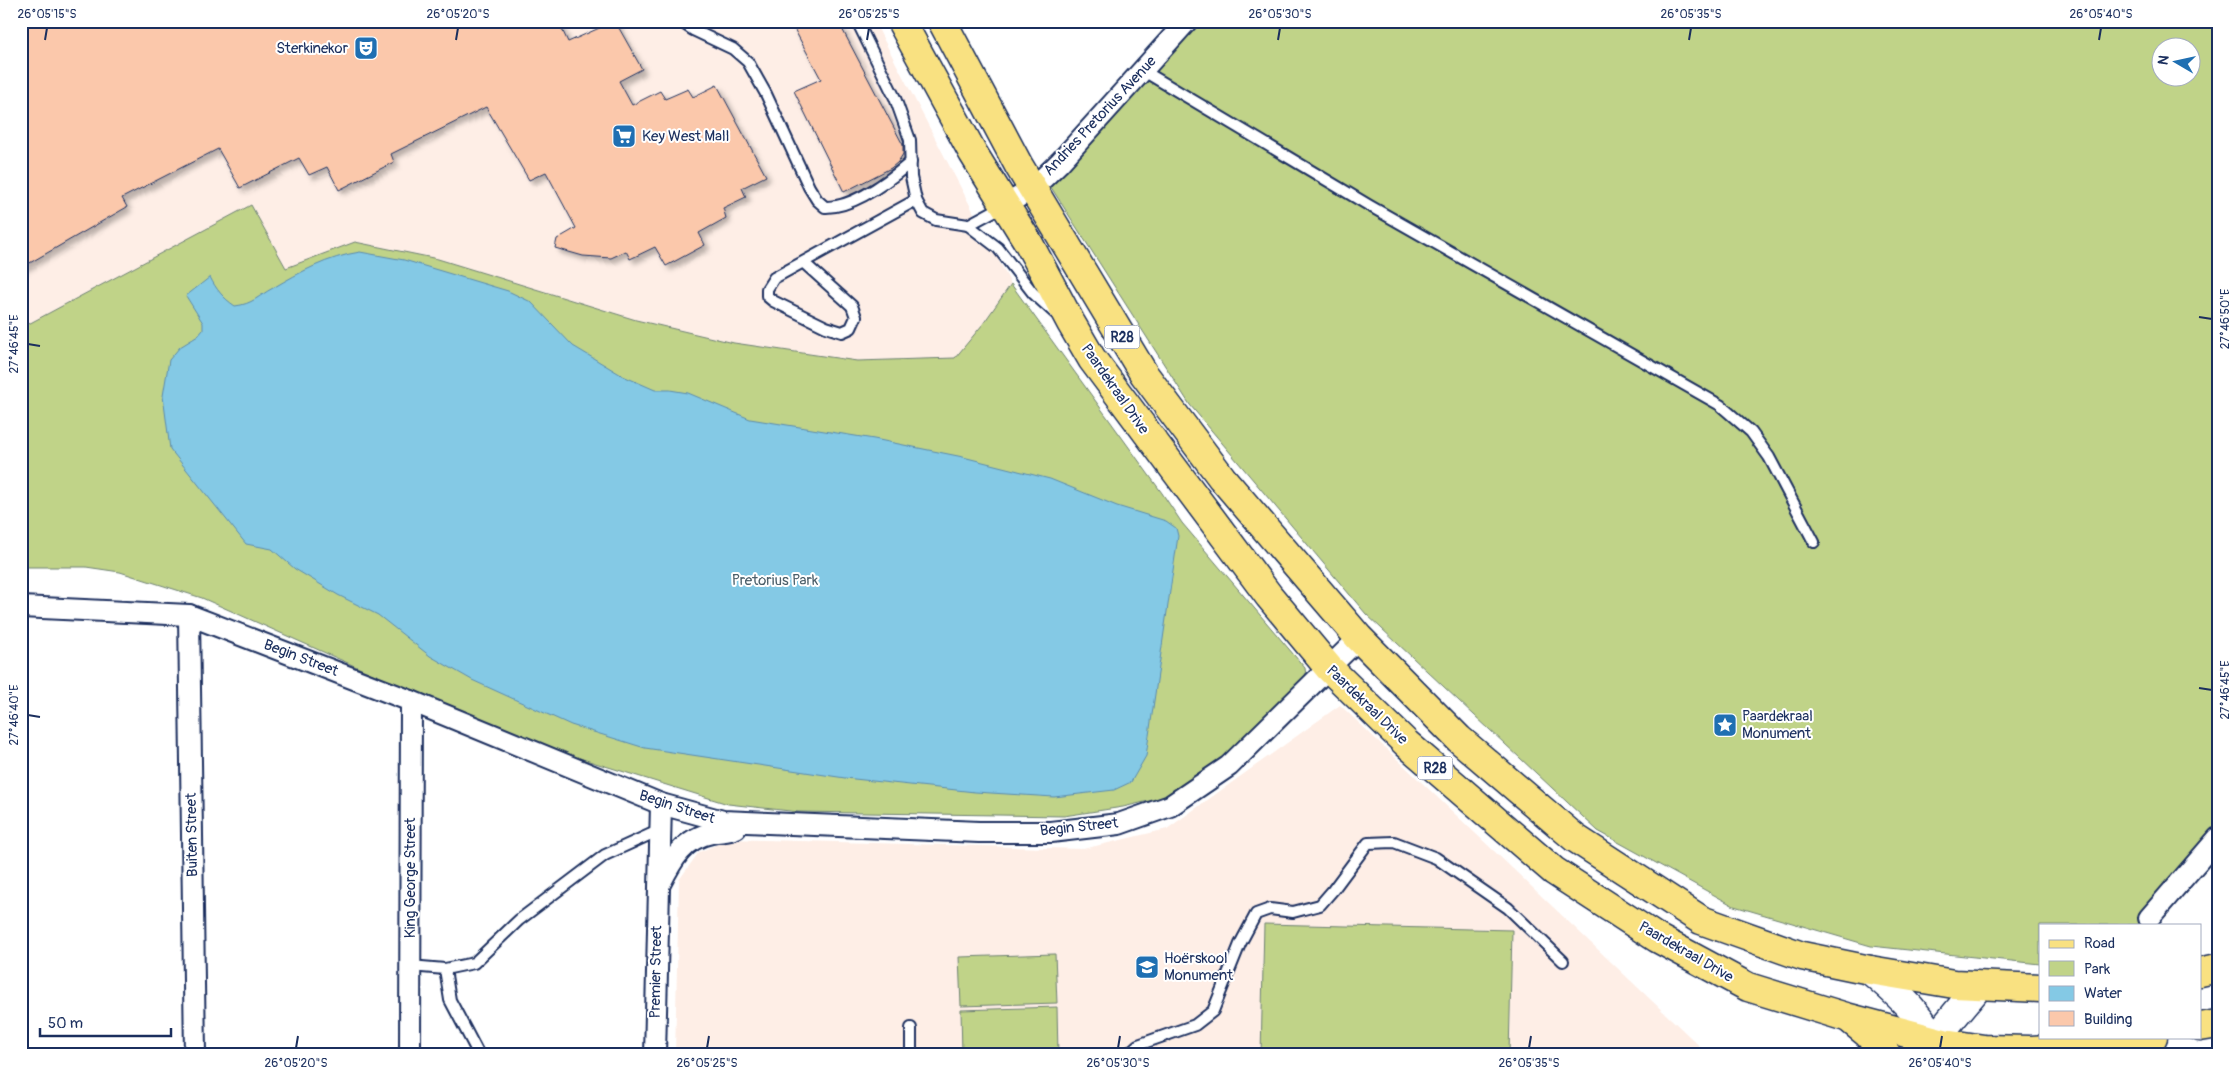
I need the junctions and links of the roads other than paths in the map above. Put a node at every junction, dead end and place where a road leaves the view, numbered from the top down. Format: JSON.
{"nodes":[{"id":1,"x":680,"y":21,"type":"edge"},
{"id":2,"x":857,"y":21,"type":"edge"},
{"id":3,"x":901,"y":21,"type":"edge"},
{"id":4,"x":942,"y":21,"type":"edge"},
{"id":5,"x":1187,"y":21,"type":"edge"},
{"id":6,"x":1142,"y":70,"type":"junction"},
{"id":7,"x":911,"y":162,"type":"junction"},
{"id":8,"x":1032,"y":189,"type":"junction"},
{"id":9,"x":916,"y":200,"type":"junction"},
{"id":10,"x":1007,"y":204,"type":"junction"},
{"id":11,"x":968,"y":225,"type":"junction"},
{"id":12,"x":804,"y":262,"type":"junction"},
{"id":13,"x":1071,"y":323,"type":"junction"},
{"id":14,"x":1814,"y":542,"type":"dead end"},
{"id":15,"x":21,"y":607,"type":"edge"},
{"id":16,"x":189,"y":615,"type":"junction"},
{"id":17,"x":1359,"y":638,"type":"junction"},
{"id":18,"x":1330,"y":668,"type":"junction"},
{"id":19,"x":411,"y":700,"type":"junction"},
{"id":20,"x":661,"y":804,"type":"junction"},
{"id":21,"x":752,"y":821,"type":"junction"},
{"id":22,"x":660,"y":830,"type":"junction"},
{"id":23,"x":2218,"y":838,"type":"edge"},
{"id":24,"x":657,"y":890,"type":"junction"},
{"id":25,"x":2149,"y":918,"type":"dead end"},
{"id":26,"x":1563,"y":961,"type":"dead end"},
{"id":27,"x":410,"y":966,"type":"junction"},
{"id":28,"x":2218,"y":968,"type":"edge"},
{"id":29,"x":445,"y":969,"type":"junction"},
{"id":30,"x":1870,"y":970,"type":"junction"},
{"id":31,"x":2202,"y":972,"type":"edge"},
{"id":32,"x":1979,"y":986,"type":"junction"},
{"id":33,"x":2039,"y":988,"type":"edge"},
{"id":34,"x":1846,"y":1017,"type":"junction"},
{"id":35,"x":2218,"y":1024,"type":"edge"},
{"id":36,"x":2202,"y":1027,"type":"edge"},
{"id":37,"x":911,"y":1028,"type":"dead end"},
{"id":38,"x":2140,"y":1040,"type":"edge"},
{"id":39,"x":1932,"y":1050,"type":"edge"},
{"id":40,"x":195,"y":1055,"type":"edge"},
{"id":41,"x":410,"y":1055,"type":"edge"},
{"id":42,"x":478,"y":1055,"type":"edge"},
{"id":43,"x":655,"y":1055,"type":"edge"},
{"id":44,"x":912,"y":1055,"type":"edge"},
{"id":45,"x":1127,"y":1055,"type":"edge"},
{"id":46,"x":1887,"y":1055,"type":"edge"},
{"id":47,"x":2102,"y":1055,"type":"edge"}],
"edges":[{"from":1,"to":7,"type":"lane"},
{"from":2,"to":7,"type":"lane"},
{"from":3,"to":10,"type":"main road","name":"Paardekraal Drive","number":"R28"},
{"from":4,"to":8,"type":"main road","number":"R28"},
{"from":5,"to":6,"type":"street","name":"Andries Pretorius Avenue"},
{"from":6,"to":8,"type":"street","name":"Andries Pretorius Avenue"},
{"from":6,"to":14,"type":"lane"},
{"from":7,"to":9,"type":"lane"},
{"from":8,"to":10,"type":"street","name":"Andries Pretorius Avenue"},
{"from":8,"to":17,"type":"main road","number":"R28"},
{"from":9,"to":11,"type":"lane"},
{"from":9,"to":12,"type":"lane"},
{"from":10,"to":11,"type":"lane"},
{"from":10,"to":13,"type":"main road","name":"Paardekraal Drive","number":"R28"},
{"from":11,"to":13,"type":"lane"},
{"from":12,"to":12,"type":"lane"},
{"from":13,"to":18,"type":"main road","name":"Paardekraal Drive","number":"R28"},
{"from":15,"to":16,"type":"street","name":"Begin Street"},
{"from":16,"to":19,"type":"street","name":"Begin Street"},
{"from":16,"to":40,"type":"street","name":"Buiten Street"},
{"from":17,"to":18,"type":"street","name":"Begin Street"},
{"from":17,"to":30,"type":"main road","number":"R28"},
{"from":18,"to":21,"type":"street","name":"Begin Street"},
{"from":18,"to":34,"type":"main road","name":"Paardekraal Drive","number":"R28"},
{"from":19,"to":20,"type":"street","name":"Begin Street"},
{"from":19,"to":27,"type":"street","name":"King George Street"},
{"from":20,"to":21,"type":"street","name":"Begin Street"},
{"from":20,"to":22,"type":"street","name":"Premier Street"},
{"from":21,"to":24,"type":"street","name":"Premier Street"},
{"from":22,"to":24,"type":"street","name":"Premier Street"},
{"from":22,"to":29,"type":"lane"},
{"from":23,"to":25,"type":"street"},
{"from":24,"to":43,"type":"street","name":"Premier Street"},
{"from":26,"to":45,"type":"lane"},
{"from":27,"to":29,"type":"lane"},
{"from":27,"to":41,"type":"street","name":"King George Street"},
{"from":28,"to":31,"type":"main road"},
{"from":29,"to":42,"type":"lane"},
{"from":30,"to":32,"type":"main road","number":"R28"},
{"from":30,"to":39,"type":"street"},
{"from":32,"to":33,"type":"main road","number":"R28"},
{"from":32,"to":39,"type":"street"},
{"from":34,"to":39,"type":"main road","name":"Paardekraal Drive","number":"R28"},
{"from":34,"to":46,"type":"main road"},
{"from":35,"to":36,"type":"main road"},
{"from":37,"to":44,"type":"lane"},
{"from":38,"to":39,"type":"main road","name":"Paardekraal Drive","number":"R28"},
{"from":38,"to":47,"type":"main road"}]}
